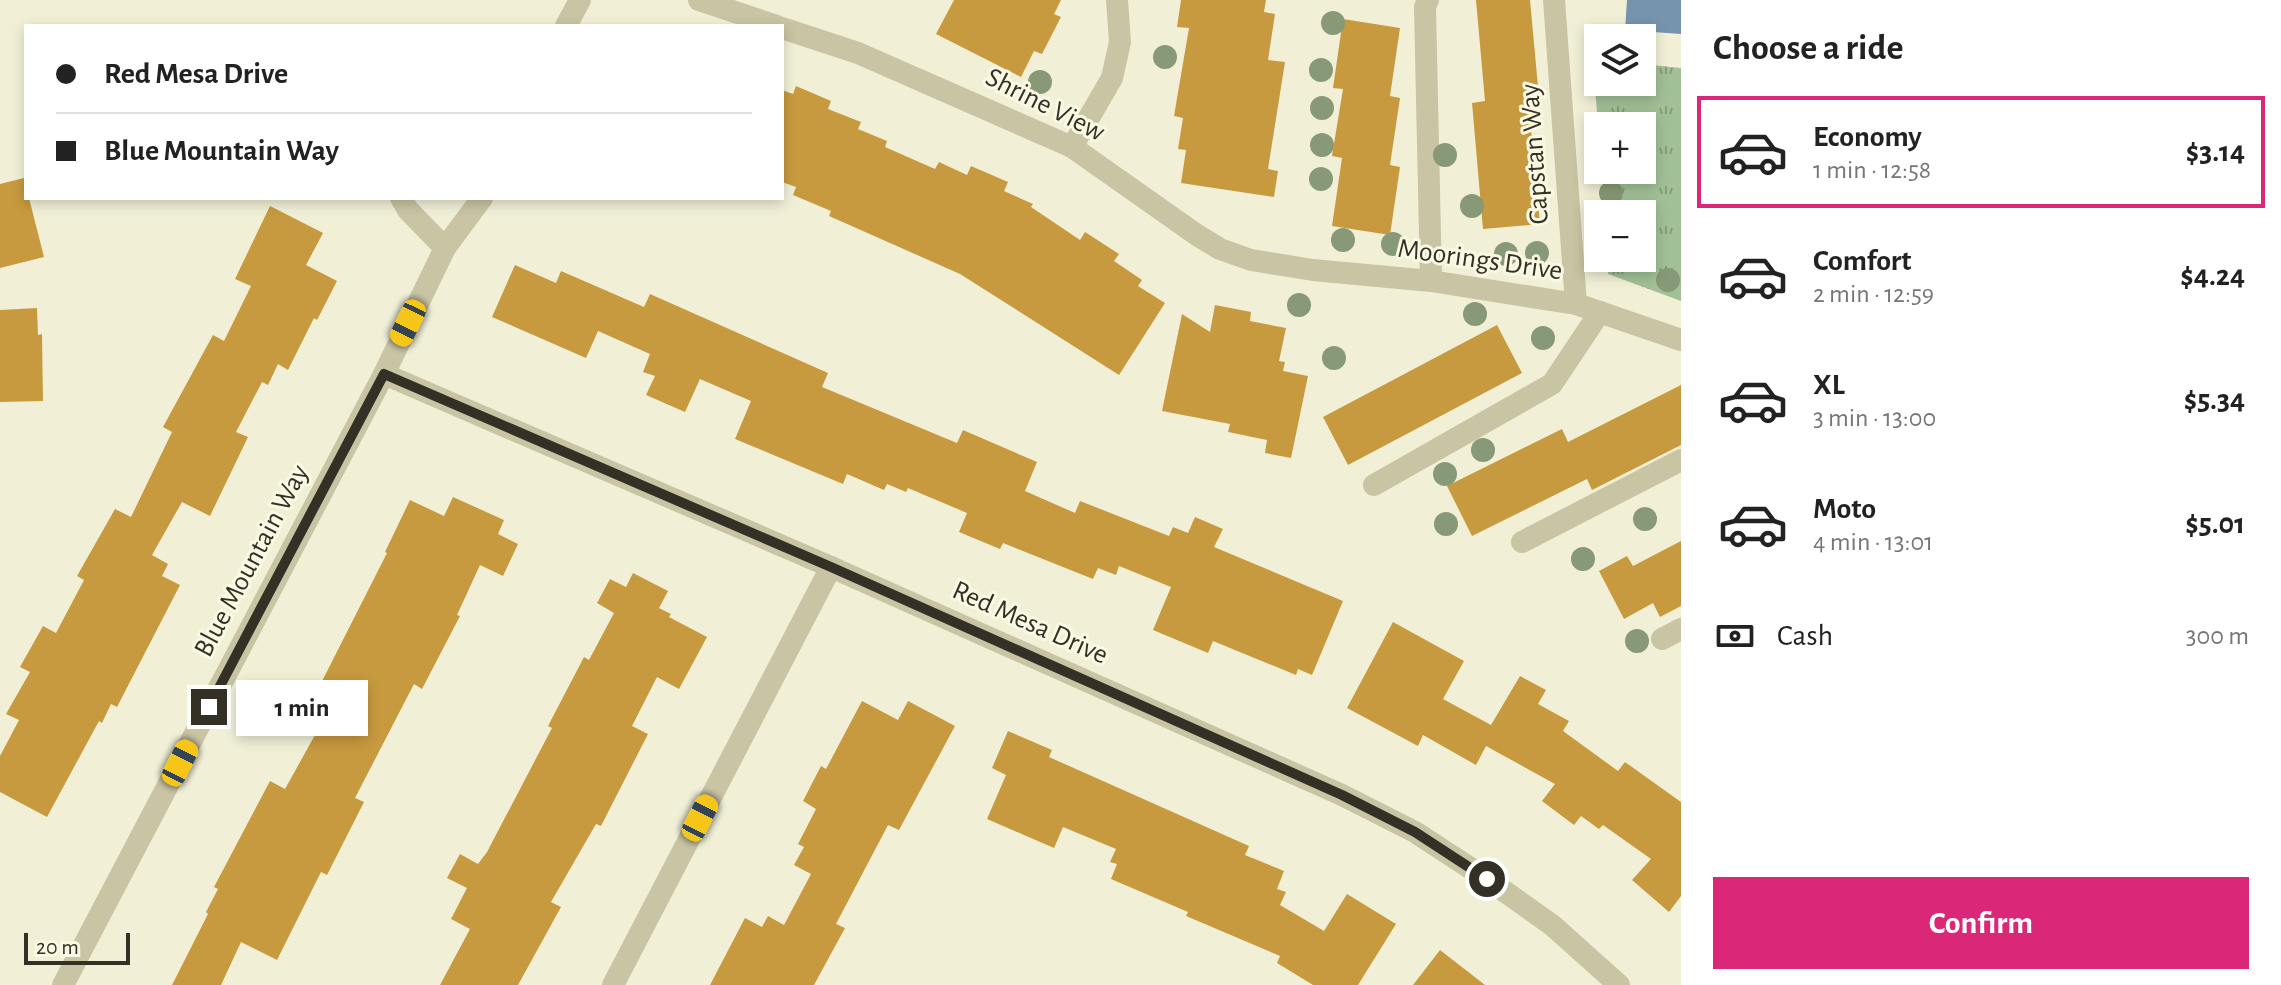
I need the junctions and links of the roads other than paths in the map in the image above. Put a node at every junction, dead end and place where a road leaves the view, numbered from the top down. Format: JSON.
{"nodes":[{"id":1,"x":580,"y":0,"type":"edge"},
{"id":2,"x":699,"y":0,"type":"edge"},
{"id":3,"x":1117,"y":0,"type":"edge"},
{"id":4,"x":1428,"y":0,"type":"edge"},
{"id":5,"x":1554,"y":0,"type":"edge"},
{"id":6,"x":567,"y":24,"type":"edge"},
{"id":7,"x":771,"y":24,"type":"edge"},
{"id":8,"x":784,"y":28,"type":"edge"},
{"id":9,"x":1072,"y":147,"type":"junction"},
{"id":10,"x":402,"y":200,"type":"edge"},
{"id":11,"x":481,"y":200,"type":"edge"},
{"id":12,"x":445,"y":248,"type":"junction"},
{"id":13,"x":1313,"y":270,"type":"joint"},
{"id":14,"x":1431,"y":281,"type":"junction"},
{"id":15,"x":1576,"y":304,"type":"junction"},
{"id":16,"x":1600,"y":312,"type":"junction"},
{"id":17,"x":1681,"y":340,"type":"edge"},
{"id":18,"x":384,"y":374,"type":"junction"},
{"id":19,"x":1681,"y":460,"type":"edge"},
{"id":20,"x":1374,"y":485,"type":"dead end"},
{"id":21,"x":1522,"y":542,"type":"dead end"},
{"id":22,"x":831,"y":567,"type":"junction"},
{"id":23,"x":63,"y":985,"type":"edge"},
{"id":24,"x":613,"y":985,"type":"edge"},
{"id":25,"x":1619,"y":985,"type":"edge"}],
"edges":[{"from":1,"to":6,"type":"street"},
{"from":2,"to":7,"type":"street","name":"Shrine View"},
{"from":3,"to":9,"type":"street"},
{"from":4,"to":14,"type":"street"},
{"from":5,"to":15,"type":"street","name":"Capstan Way"},
{"from":8,"to":9,"type":"street","name":"Shrine View"},
{"from":9,"to":13,"type":"street","name":"Shrine View"},
{"from":10,"to":12,"type":"street"},
{"from":11,"to":12,"type":"street","name":"Blue Mountain Way"},
{"from":12,"to":18,"type":"street","name":"Blue Mountain Way"},
{"from":13,"to":14,"type":"street","name":"Moorings Drive"},
{"from":14,"to":15,"type":"street","name":"Moorings Drive"},
{"from":15,"to":16,"type":"street","name":"Moorings Drive"},
{"from":16,"to":17,"type":"street","name":"Moorings Drive"},
{"from":16,"to":20,"type":"street"},
{"from":18,"to":22,"type":"street","name":"Red Mesa Drive"},
{"from":18,"to":23,"type":"street","name":"Blue Mountain Way"},
{"from":19,"to":21,"type":"street"},
{"from":22,"to":24,"type":"street"},
{"from":22,"to":25,"type":"street","name":"Red Mesa Drive"}]}
